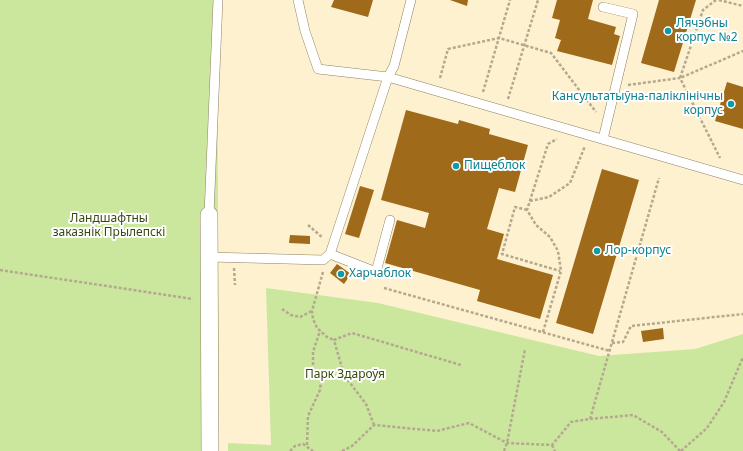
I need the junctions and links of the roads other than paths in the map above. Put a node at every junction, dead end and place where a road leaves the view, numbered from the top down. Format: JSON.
{"nodes":[{"id":1,"x":218,"y":0,"type":"edge"},
{"id":2,"x":298,"y":0,"type":"edge"},
{"id":3,"x":412,"y":0,"type":"edge"},
{"id":4,"x":603,"y":7,"type":"dead end"},
{"id":5,"x":388,"y":77,"type":"junction"},
{"id":6,"x":603,"y":139,"type":"junction"},
{"id":7,"x":743,"y":180,"type":"edge"},
{"id":8,"x":209,"y":215,"type":"joint"},
{"id":9,"x":390,"y":220,"type":"dead end"},
{"id":10,"x":330,"y":254,"type":"junction"},
{"id":11,"x":209,"y":257,"type":"junction"},
{"id":12,"x":210,"y":451,"type":"edge"}],
"edges":[{"from":1,"to":8,"type":"lane"},
{"from":2,"to":5,"type":"lane"},
{"from":3,"to":5,"type":"lane"},
{"from":4,"to":6,"type":"lane"},
{"from":5,"to":6,"type":"lane"},
{"from":5,"to":10,"type":"lane"},
{"from":6,"to":7,"type":"lane"},
{"from":8,"to":11,"type":"street"},
{"from":9,"to":10,"type":"lane"},
{"from":10,"to":11,"type":"lane"},
{"from":11,"to":12,"type":"street"}]}
